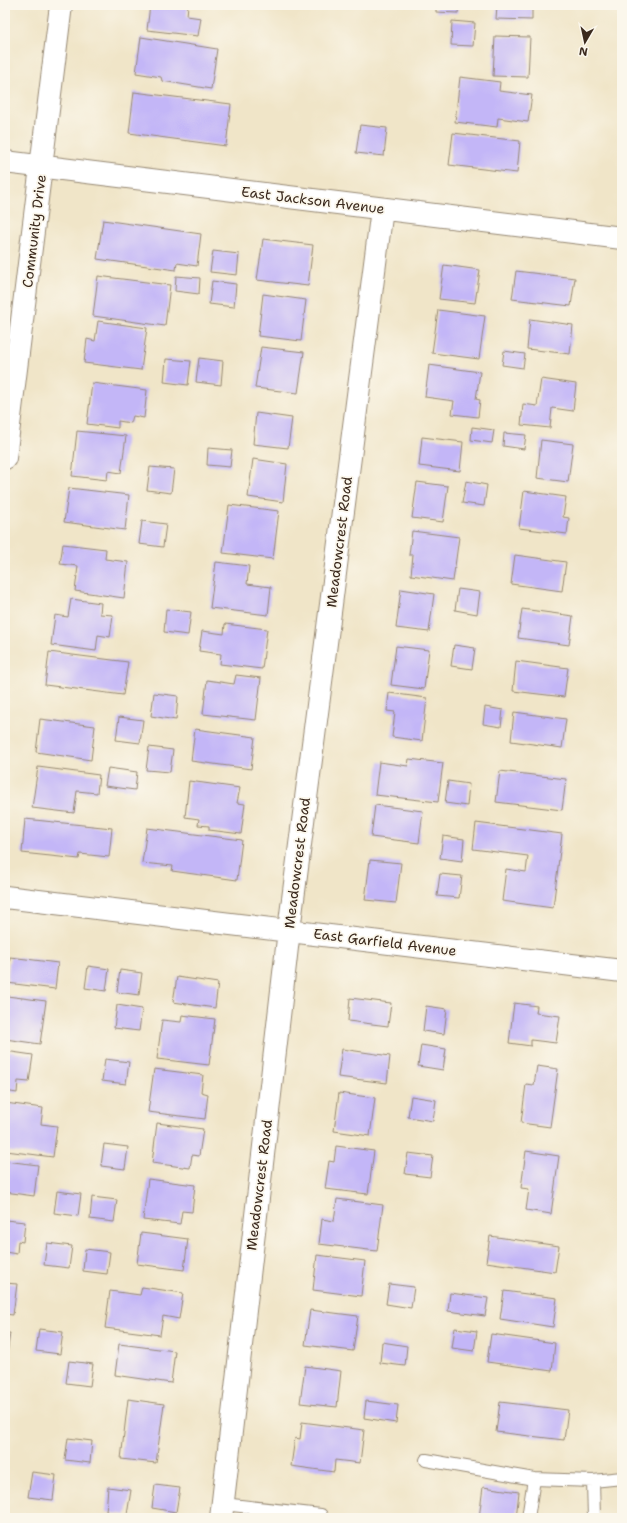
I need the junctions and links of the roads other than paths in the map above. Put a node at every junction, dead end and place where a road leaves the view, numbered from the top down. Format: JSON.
{"nodes":[{"id":1,"x":62,"y":5,"type":"edge"},
{"id":2,"x":5,"y":162,"type":"edge"},
{"id":3,"x":42,"y":167,"type":"junction"},
{"id":4,"x":382,"y":209,"type":"junction"},
{"id":5,"x":622,"y":238,"type":"edge"},
{"id":6,"x":5,"y":458,"type":"edge"},
{"id":7,"x":5,"y":897,"type":"edge"},
{"id":8,"x":289,"y":930,"type":"junction"},
{"id":9,"x":622,"y":971,"type":"edge"},
{"id":10,"x":426,"y":1460,"type":"dead end"},
{"id":11,"x":622,"y":1478,"type":"edge"},
{"id":12,"x":534,"y":1479,"type":"junction"},
{"id":13,"x":593,"y":1481,"type":"junction"},
{"id":14,"x":222,"y":1511,"type":"edge"},
{"id":15,"x":320,"y":1518,"type":"edge"},
{"id":16,"x":528,"y":1518,"type":"edge"},
{"id":17,"x":594,"y":1518,"type":"edge"}],
"edges":[{"from":1,"to":3,"type":"street","name":"Community Drive"},
{"from":2,"to":3,"type":"street","name":"East Jackson Avenue"},
{"from":3,"to":4,"type":"street","name":"East Jackson Avenue"},
{"from":3,"to":6,"type":"street","name":"Community Drive"},
{"from":4,"to":5,"type":"street","name":"East Jackson Avenue"},
{"from":4,"to":8,"type":"street","name":"Meadowcrest Road"},
{"from":7,"to":8,"type":"street","name":"East Garfield Avenue"},
{"from":8,"to":9,"type":"street","name":"East Garfield Avenue"},
{"from":8,"to":14,"type":"street","name":"Meadowcrest Road"},
{"from":10,"to":12,"type":"lane"},
{"from":11,"to":13,"type":"lane"},
{"from":12,"to":13,"type":"lane"},
{"from":12,"to":16,"type":"lane"},
{"from":13,"to":17,"type":"lane"},
{"from":14,"to":15,"type":"lane"}]}
